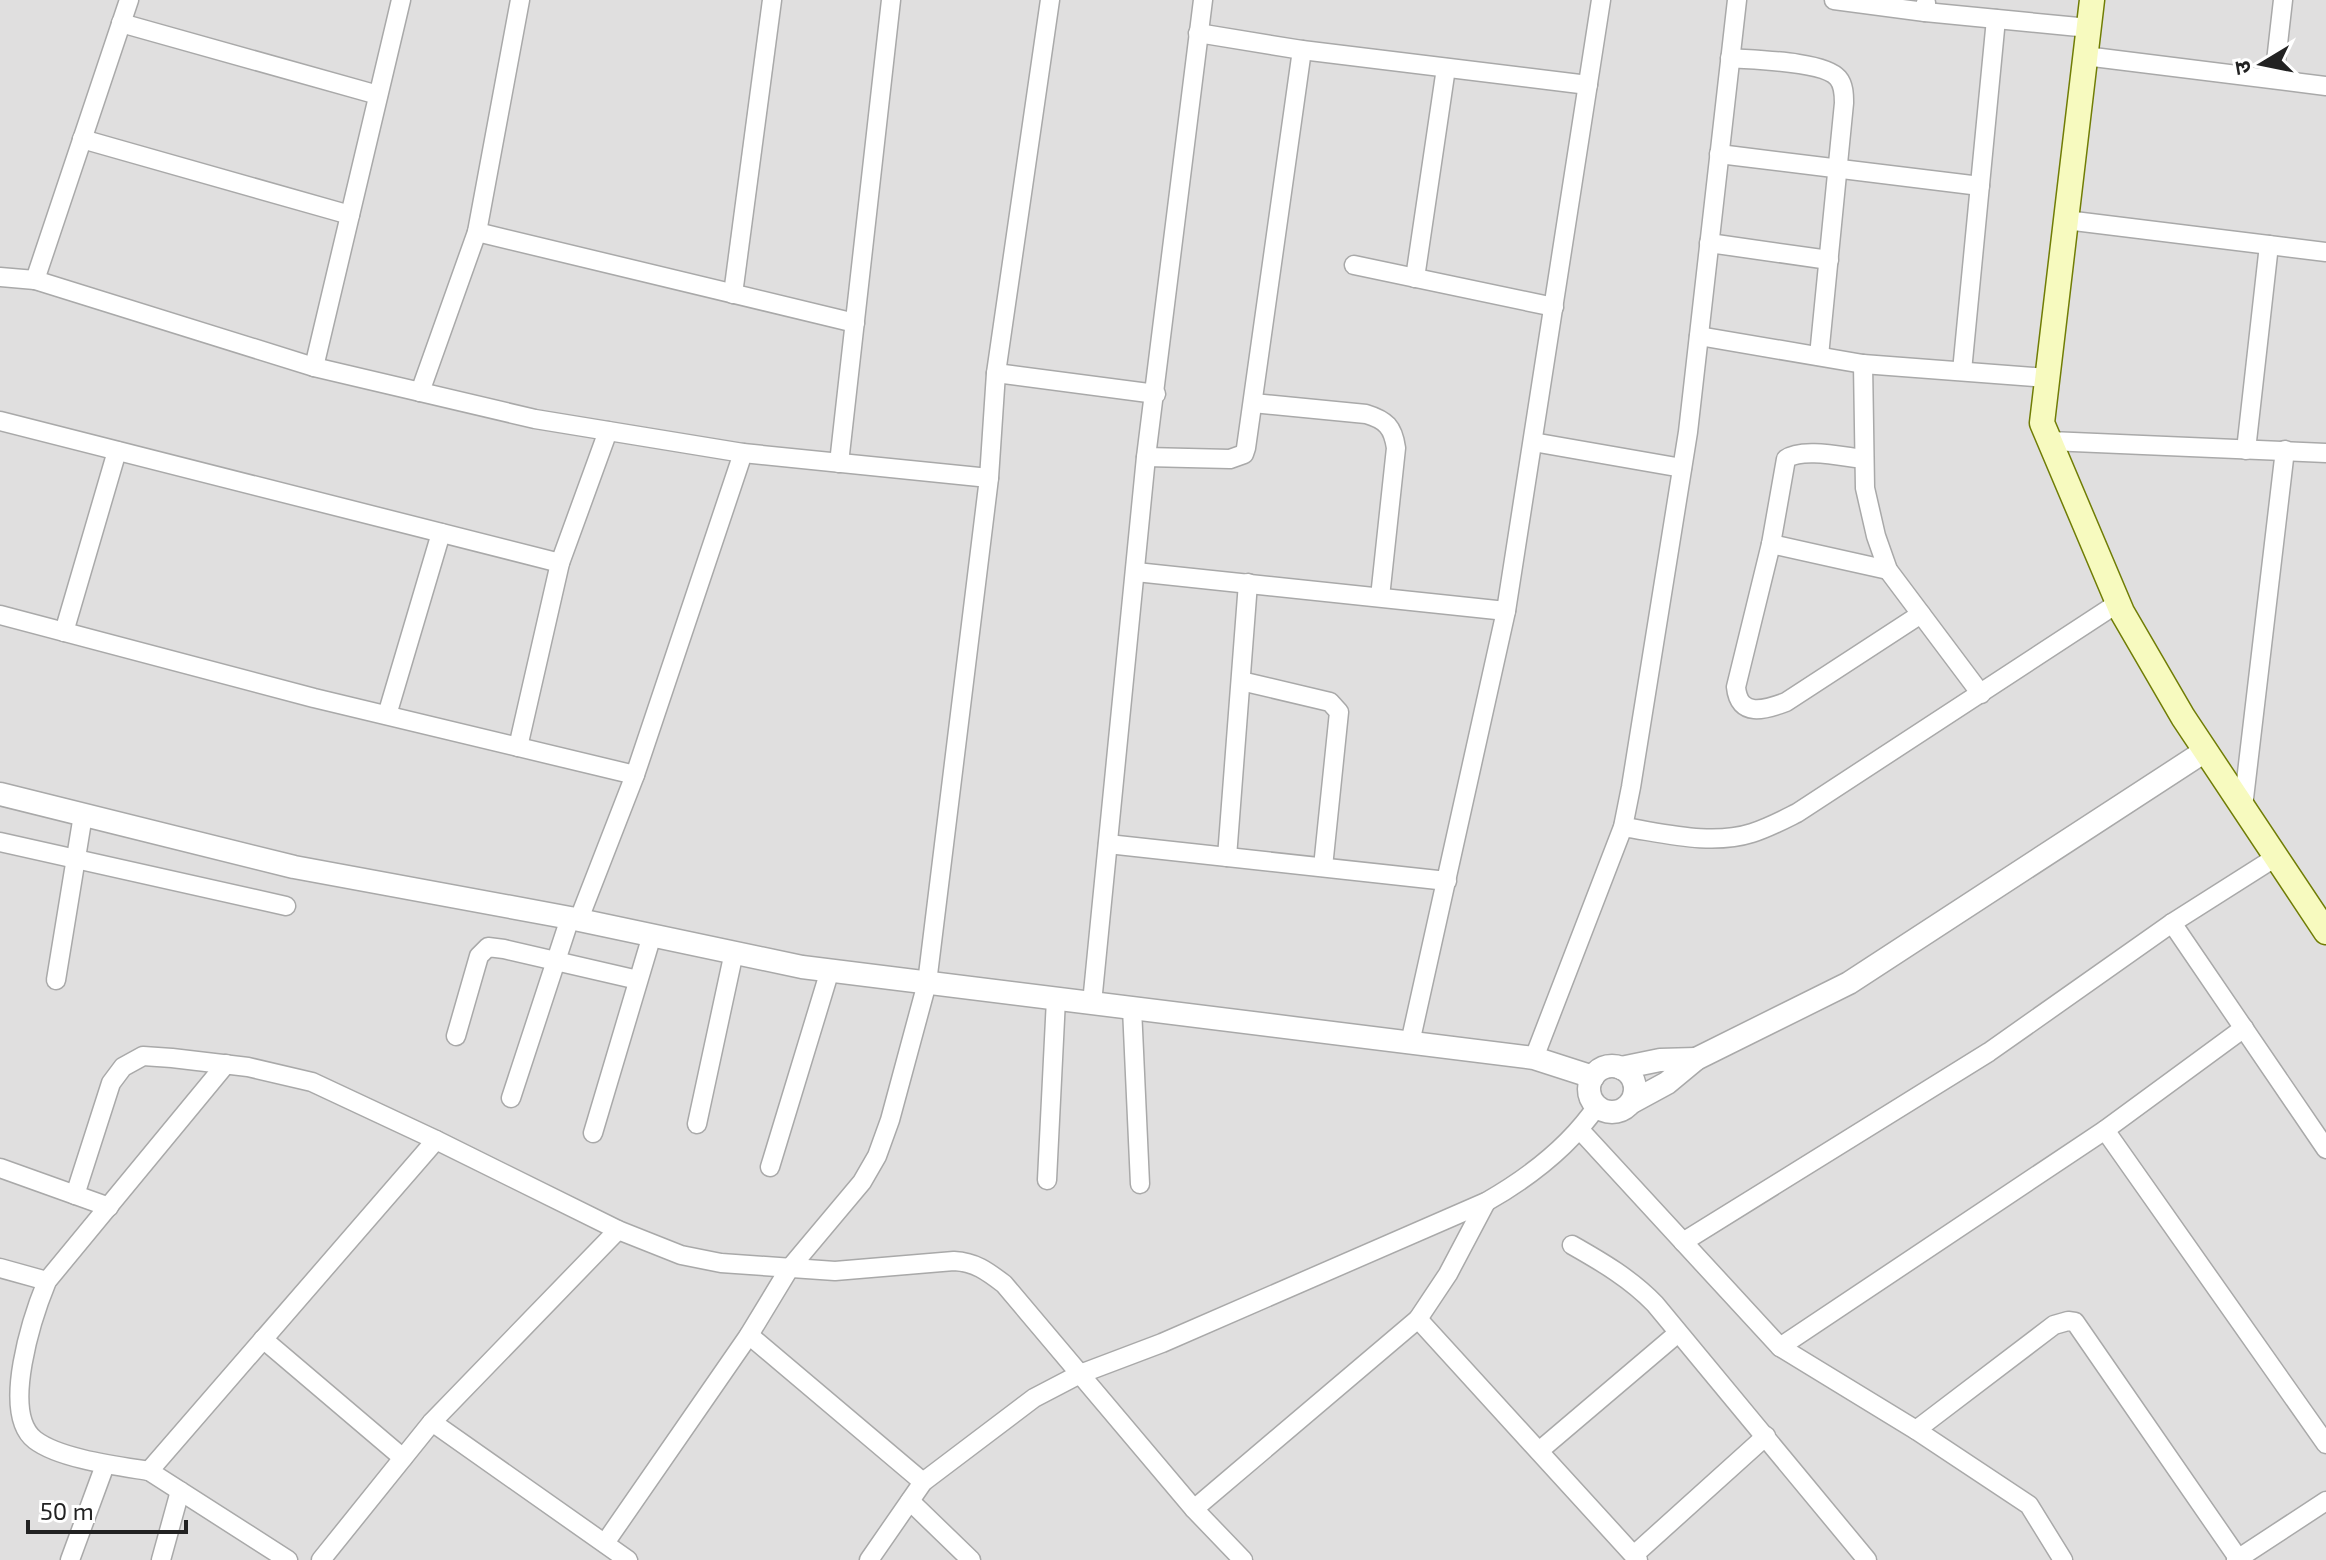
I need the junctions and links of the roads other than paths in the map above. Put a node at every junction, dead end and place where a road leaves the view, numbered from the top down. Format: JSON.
{"nodes":[{"id":1,"x":129,"y":0,"type":"edge"},
{"id":2,"x":401,"y":0,"type":"edge"},
{"id":3,"x":520,"y":0,"type":"edge"},
{"id":4,"x":772,"y":0,"type":"edge"},
{"id":5,"x":891,"y":0,"type":"edge"},
{"id":6,"x":1050,"y":0,"type":"edge"},
{"id":7,"x":1203,"y":0,"type":"edge"},
{"id":8,"x":1601,"y":0,"type":"edge"},
{"id":9,"x":1737,"y":0,"type":"edge"},
{"id":10,"x":1834,"y":0,"type":"edge"},
{"id":11,"x":2092,"y":0,"type":"edge"},
{"id":12,"x":2283,"y":0,"type":"edge"},
{"id":13,"x":1926,"y":6,"type":"edge"},
{"id":14,"x":1996,"y":19,"type":"junction"},
{"id":15,"x":121,"y":23,"type":"junction"},
{"id":16,"x":2089,"y":28,"type":"junction"},
{"id":17,"x":1198,"y":33,"type":"junction"},
{"id":18,"x":1302,"y":50,"type":"junction"},
{"id":19,"x":2085,"y":56,"type":"junction"},
{"id":20,"x":1730,"y":58,"type":"junction"},
{"id":21,"x":1446,"y":68,"type":"junction"},
{"id":22,"x":2274,"y":79,"type":"junction"},
{"id":23,"x":1588,"y":85,"type":"junction"},
{"id":24,"x":2326,"y":86,"type":"edge"},
{"id":25,"x":378,"y":95,"type":"junction"},
{"id":26,"x":82,"y":139,"type":"junction"},
{"id":27,"x":1719,"y":154,"type":"junction"},
{"id":28,"x":1838,"y":170,"type":"junction"},
{"id":29,"x":1980,"y":186,"type":"junction"},
{"id":30,"x":350,"y":215,"type":"junction"},
{"id":31,"x":2066,"y":220,"type":"junction"},
{"id":32,"x":477,"y":232,"type":"junction"},
{"id":33,"x":1709,"y":243,"type":"junction"},
{"id":34,"x":2269,"y":245,"type":"junction"},
{"id":35,"x":2326,"y":252,"type":"edge"},
{"id":36,"x":1829,"y":260,"type":"junction"},
{"id":37,"x":1354,"y":265,"type":"dead end"},
{"id":38,"x":0,"y":277,"type":"edge"},
{"id":39,"x":1415,"y":278,"type":"junction"},
{"id":40,"x":35,"y":280,"type":"junction"},
{"id":41,"x":733,"y":294,"type":"junction"},
{"id":42,"x":1554,"y":307,"type":"junction"},
{"id":43,"x":855,"y":323,"type":"junction"},
{"id":44,"x":1699,"y":336,"type":"junction"},
{"id":45,"x":1819,"y":356,"type":"junction"},
{"id":46,"x":1863,"y":364,"type":"junction"},
{"id":47,"x":314,"y":367,"type":"junction"},
{"id":48,"x":1962,"y":371,"type":"junction"},
{"id":49,"x":996,"y":373,"type":"junction"},
{"id":50,"x":2047,"y":378,"type":"junction"},
{"id":51,"x":420,"y":392,"type":"junction"},
{"id":52,"x":1156,"y":394,"type":"junction"},
{"id":53,"x":1253,"y":403,"type":"junction"},
{"id":54,"x":0,"y":421,"type":"edge"},
{"id":55,"x":608,"y":431,"type":"junction"},
{"id":56,"x":2050,"y":441,"type":"junction"},
{"id":57,"x":1533,"y":442,"type":"junction"},
{"id":58,"x":2246,"y":450,"type":"junction"},
{"id":59,"x":2285,"y":450,"type":"junction"},
{"id":60,"x":117,"y":451,"type":"junction"},
{"id":61,"x":743,"y":453,"type":"junction"},
{"id":62,"x":2326,"y":453,"type":"edge"},
{"id":63,"x":1146,"y":457,"type":"junction"},
{"id":64,"x":1864,"y":459,"type":"junction"},
{"id":65,"x":839,"y":463,"type":"junction"},
{"id":66,"x":1682,"y":468,"type":"junction"},
{"id":67,"x":989,"y":478,"type":"junction"},
{"id":68,"x":441,"y":533,"type":"junction"},
{"id":69,"x":1771,"y":544,"type":"junction"},
{"id":70,"x":560,"y":563,"type":"junction"},
{"id":71,"x":1888,"y":570,"type":"junction"},
{"id":72,"x":1136,"y":572,"type":"junction"},
{"id":73,"x":1248,"y":583,"type":"junction"},
{"id":74,"x":1380,"y":597,"type":"junction"},
{"id":75,"x":2118,"y":603,"type":"junction"},
{"id":76,"x":1506,"y":611,"type":"junction"},
{"id":77,"x":1921,"y":614,"type":"junction"},
{"id":78,"x":0,"y":615,"type":"edge"},
{"id":79,"x":64,"y":632,"type":"junction"},
{"id":80,"x":1241,"y":681,"type":"junction"},
{"id":81,"x":1981,"y":694,"type":"junction"},
{"id":82,"x":387,"y":715,"type":"junction"},
{"id":83,"x":518,"y":747,"type":"junction"},
{"id":84,"x":2205,"y":751,"type":"junction"},
{"id":85,"x":635,"y":775,"type":"junction"},
{"id":86,"x":0,"y":794,"type":"edge"},
{"id":87,"x":2243,"y":807,"type":"junction"},
{"id":88,"x":83,"y":815,"type":"junction"},
{"id":89,"x":1623,"y":827,"type":"junction"},
{"id":90,"x":0,"y":842,"type":"edge"},
{"id":91,"x":1108,"y":844,"type":"junction"},
{"id":92,"x":1227,"y":857,"type":"junction"},
{"id":93,"x":2276,"y":857,"type":"junction"},
{"id":94,"x":75,"y":858,"type":"junction"},
{"id":95,"x":1323,"y":867,"type":"junction"},
{"id":96,"x":1447,"y":881,"type":"junction"},
{"id":97,"x":286,"y":906,"type":"dead end"},
{"id":98,"x":574,"y":919,"type":"junction"},
{"id":99,"x":2172,"y":923,"type":"junction"},
{"id":100,"x":2326,"y":932,"type":"edge"},
{"id":101,"x":652,"y":935,"type":"junction"},
{"id":102,"x":734,"y":952,"type":"junction"},
{"id":103,"x":555,"y":961,"type":"junction"},
{"id":104,"x":830,"y":970,"type":"junction"},
{"id":105,"x":56,"y":980,"type":"dead end"},
{"id":106,"x":638,"y":980,"type":"junction"},
{"id":107,"x":927,"y":983,"type":"junction"},
{"id":108,"x":1056,"y":999,"type":"junction"},
{"id":109,"x":1092,"y":1003,"type":"junction"},
{"id":110,"x":1132,"y":1008,"type":"junction"},
{"id":111,"x":2244,"y":1028,"type":"junction"},
{"id":112,"x":456,"y":1036,"type":"dead end"},
{"id":113,"x":1410,"y":1043,"type":"junction"},
{"id":114,"x":1534,"y":1058,"type":"junction"},
{"id":115,"x":1696,"y":1059,"type":"junction"},
{"id":116,"x":226,"y":1064,"type":"junction"},
{"id":117,"x":1621,"y":1068,"type":"junction"},
{"id":118,"x":1593,"y":1077,"type":"junction"},
{"id":119,"x":511,"y":1098,"type":"dead end"},
{"id":120,"x":1632,"y":1102,"type":"junction"},
{"id":121,"x":1597,"y":1106,"type":"junction"},
{"id":122,"x":697,"y":1124,"type":"dead end"},
{"id":123,"x":2105,"y":1130,"type":"junction"},
{"id":124,"x":1581,"y":1131,"type":"junction"},
{"id":125,"x":593,"y":1133,"type":"dead end"},
{"id":126,"x":436,"y":1140,"type":"junction"},
{"id":127,"x":2326,"y":1149,"type":"edge"},
{"id":128,"x":770,"y":1167,"type":"dead end"},
{"id":129,"x":0,"y":1168,"type":"edge"},
{"id":130,"x":1047,"y":1180,"type":"dead end"},
{"id":131,"x":1140,"y":1184,"type":"dead end"},
{"id":132,"x":75,"y":1195,"type":"junction"},
{"id":133,"x":1486,"y":1202,"type":"junction"},
{"id":134,"x":109,"y":1207,"type":"junction"},
{"id":135,"x":618,"y":1230,"type":"junction"},
{"id":136,"x":1683,"y":1242,"type":"junction"},
{"id":137,"x":1572,"y":1245,"type":"dead end"},
{"id":138,"x":0,"y":1268,"type":"edge"},
{"id":139,"x":789,"y":1269,"type":"junction"},
{"id":140,"x":47,"y":1281,"type":"junction"},
{"id":141,"x":1418,"y":1319,"type":"junction"},
{"id":142,"x":1678,"y":1333,"type":"junction"},
{"id":143,"x":749,"y":1335,"type":"junction"},
{"id":144,"x":263,"y":1339,"type":"junction"},
{"id":145,"x":1780,"y":1347,"type":"junction"},
{"id":146,"x":1080,"y":1374,"type":"junction"},
{"id":147,"x":432,"y":1422,"type":"junction"},
{"id":148,"x":1916,"y":1430,"type":"junction"},
{"id":149,"x":1766,"y":1436,"type":"junction"},
{"id":150,"x":2326,"y":1444,"type":"edge"},
{"id":151,"x":1539,"y":1451,"type":"junction"},
{"id":152,"x":403,"y":1458,"type":"junction"},
{"id":153,"x":105,"y":1465,"type":"junction"},
{"id":154,"x":149,"y":1471,"type":"junction"},
{"id":155,"x":923,"y":1482,"type":"junction"},
{"id":156,"x":180,"y":1491,"type":"junction"},
{"id":157,"x":910,"y":1501,"type":"junction"},
{"id":158,"x":2326,"y":1501,"type":"edge"},
{"id":159,"x":1194,"y":1509,"type":"junction"},
{"id":160,"x":605,"y":1543,"type":"junction"},
{"id":161,"x":1857,"y":1556,"type":"edge"},
{"id":162,"x":1636,"y":1558,"type":"edge"},
{"id":163,"x":2237,"y":1559,"type":"edge"},
{"id":164,"x":70,"y":1560,"type":"edge"},
{"id":165,"x":161,"y":1560,"type":"edge"},
{"id":166,"x":288,"y":1560,"type":"edge"},
{"id":167,"x":321,"y":1560,"type":"edge"},
{"id":168,"x":628,"y":1560,"type":"edge"},
{"id":169,"x":869,"y":1560,"type":"edge"},
{"id":170,"x":971,"y":1560,"type":"edge"},
{"id":171,"x":1243,"y":1560,"type":"edge"},
{"id":172,"x":2063,"y":1560,"type":"edge"}],
"edges":[{"from":1,"to":15,"type":"street"},
{"from":2,"to":25,"type":"street"},
{"from":3,"to":32,"type":"street"},
{"from":4,"to":41,"type":"street"},
{"from":5,"to":43,"type":"street"},
{"from":6,"to":49,"type":"street"},
{"from":7,"to":17,"type":"street"},
{"from":8,"to":23,"type":"street"},
{"from":9,"to":20,"type":"street"},
{"from":10,"to":13,"type":"street"},
{"from":11,"to":16,"type":"main road"},
{"from":12,"to":22,"type":"street"},
{"from":13,"to":14,"type":"street"},
{"from":14,"to":16,"type":"street"},
{"from":14,"to":29,"type":"street"},
{"from":15,"to":25,"type":"street"},
{"from":15,"to":26,"type":"street"},
{"from":16,"to":19,"type":"main road"},
{"from":17,"to":18,"type":"street"},
{"from":17,"to":52,"type":"street"},
{"from":18,"to":21,"type":"street"},
{"from":18,"to":53,"type":"street"},
{"from":19,"to":22,"type":"street"},
{"from":19,"to":31,"type":"main road"},
{"from":20,"to":27,"type":"street"},
{"from":20,"to":28,"type":"street"},
{"from":21,"to":23,"type":"street"},
{"from":21,"to":39,"type":"street"},
{"from":22,"to":24,"type":"street"},
{"from":23,"to":42,"type":"street"},
{"from":25,"to":30,"type":"street"},
{"from":26,"to":30,"type":"street"},
{"from":26,"to":40,"type":"street"},
{"from":27,"to":28,"type":"street"},
{"from":27,"to":33,"type":"street"},
{"from":28,"to":29,"type":"street"},
{"from":28,"to":36,"type":"street"},
{"from":29,"to":48,"type":"street"},
{"from":30,"to":47,"type":"street"},
{"from":31,"to":34,"type":"street"},
{"from":31,"to":50,"type":"main road"},
{"from":32,"to":41,"type":"street"},
{"from":32,"to":51,"type":"street"},
{"from":33,"to":36,"type":"street"},
{"from":33,"to":44,"type":"street"},
{"from":34,"to":35,"type":"street"},
{"from":34,"to":58,"type":"street"},
{"from":36,"to":45,"type":"street"},
{"from":37,"to":39,"type":"street"},
{"from":38,"to":40,"type":"street"},
{"from":39,"to":42,"type":"street"},
{"from":40,"to":47,"type":"street"},
{"from":41,"to":43,"type":"street"},
{"from":42,"to":57,"type":"street"},
{"from":43,"to":65,"type":"street"},
{"from":44,"to":45,"type":"street"},
{"from":44,"to":66,"type":"street"},
{"from":45,"to":46,"type":"street"},
{"from":46,"to":48,"type":"street"},
{"from":46,"to":64,"type":"street"},
{"from":47,"to":51,"type":"street"},
{"from":48,"to":50,"type":"street"},
{"from":49,"to":52,"type":"street"},
{"from":49,"to":67,"type":"street"},
{"from":50,"to":56,"type":"main road"},
{"from":51,"to":55,"type":"street"},
{"from":52,"to":63,"type":"street"},
{"from":53,"to":63,"type":"street"},
{"from":53,"to":74,"type":"street"},
{"from":54,"to":60,"type":"street"},
{"from":55,"to":61,"type":"street"},
{"from":55,"to":70,"type":"street"},
{"from":56,"to":58,"type":"street"},
{"from":56,"to":75,"type":"main road"},
{"from":57,"to":66,"type":"street"},
{"from":57,"to":76,"type":"street"},
{"from":58,"to":59,"type":"street"},
{"from":59,"to":62,"type":"street"},
{"from":59,"to":87,"type":"street"},
{"from":60,"to":68,"type":"street"},
{"from":60,"to":79,"type":"street"},
{"from":61,"to":65,"type":"street"},
{"from":61,"to":85,"type":"street"},
{"from":63,"to":72,"type":"street"},
{"from":64,"to":69,"type":"street"},
{"from":64,"to":71,"type":"street"},
{"from":65,"to":67,"type":"street"},
{"from":66,"to":89,"type":"street"},
{"from":67,"to":107,"type":"street"},
{"from":68,"to":70,"type":"street"},
{"from":68,"to":82,"type":"street"},
{"from":69,"to":71,"type":"street"},
{"from":69,"to":77,"type":"street"},
{"from":70,"to":83,"type":"street"},
{"from":71,"to":77,"type":"street"},
{"from":72,"to":73,"type":"street"},
{"from":72,"to":91,"type":"street"},
{"from":73,"to":74,"type":"street"},
{"from":73,"to":80,"type":"street"},
{"from":74,"to":76,"type":"street"},
{"from":75,"to":81,"type":"street"},
{"from":75,"to":84,"type":"main road"},
{"from":76,"to":96,"type":"street"},
{"from":77,"to":81,"type":"street"},
{"from":78,"to":79,"type":"street"},
{"from":79,"to":82,"type":"street"},
{"from":80,"to":92,"type":"street"},
{"from":80,"to":95,"type":"street"},
{"from":81,"to":89,"type":"street"},
{"from":82,"to":83,"type":"street"},
{"from":83,"to":85,"type":"street"},
{"from":84,"to":87,"type":"main road"},
{"from":84,"to":115,"type":"street"},
{"from":85,"to":98,"type":"street"},
{"from":86,"to":88,"type":"street"},
{"from":87,"to":93,"type":"main road"},
{"from":88,"to":94,"type":"street"},
{"from":88,"to":98,"type":"street"},
{"from":89,"to":114,"type":"street"},
{"from":90,"to":94,"type":"street"},
{"from":91,"to":92,"type":"street"},
{"from":91,"to":109,"type":"street"},
{"from":92,"to":95,"type":"street"},
{"from":93,"to":99,"type":"street"},
{"from":93,"to":100,"type":"main road"},
{"from":94,"to":97,"type":"street"},
{"from":94,"to":105,"type":"street"},
{"from":95,"to":96,"type":"street"},
{"from":96,"to":113,"type":"street"},
{"from":98,"to":101,"type":"street"},
{"from":98,"to":103,"type":"street"},
{"from":99,"to":111,"type":"street"},
{"from":99,"to":136,"type":"street"},
{"from":101,"to":102,"type":"street"},
{"from":101,"to":106,"type":"street"},
{"from":102,"to":104,"type":"street"},
{"from":102,"to":122,"type":"street"},
{"from":103,"to":106,"type":"street"},
{"from":103,"to":112,"type":"street"},
{"from":103,"to":119,"type":"street"},
{"from":104,"to":107,"type":"street"},
{"from":104,"to":128,"type":"street"},
{"from":106,"to":125,"type":"street"},
{"from":107,"to":108,"type":"street"},
{"from":107,"to":139,"type":"street"},
{"from":108,"to":109,"type":"street"},
{"from":108,"to":130,"type":"street"},
{"from":109,"to":110,"type":"street"},
{"from":110,"to":113,"type":"street"},
{"from":110,"to":131,"type":"street"},
{"from":111,"to":123,"type":"street"},
{"from":111,"to":127,"type":"street"},
{"from":113,"to":114,"type":"street"},
{"from":114,"to":118,"type":"street"},
{"from":115,"to":117,"type":"street"},
{"from":115,"to":120,"type":"street"},
{"from":116,"to":126,"type":"street"},
{"from":116,"to":132,"type":"street"},
{"from":116,"to":134,"type":"street"},
{"from":117,"to":118,"type":"street"},
{"from":117,"to":120,"type":"street"},
{"from":118,"to":121,"type":"street"},
{"from":120,"to":121,"type":"street"},
{"from":121,"to":124,"type":"street"},
{"from":123,"to":145,"type":"street"},
{"from":123,"to":150,"type":"street"},
{"from":124,"to":133,"type":"street"},
{"from":124,"to":136,"type":"street"},
{"from":126,"to":135,"type":"street"},
{"from":126,"to":144,"type":"street"},
{"from":129,"to":132,"type":"street"},
{"from":132,"to":134,"type":"street"},
{"from":133,"to":141,"type":"street"},
{"from":133,"to":146,"type":"street"},
{"from":134,"to":140,"type":"street"},
{"from":135,"to":139,"type":"street"},
{"from":135,"to":147,"type":"street"},
{"from":136,"to":145,"type":"street"},
{"from":137,"to":142,"type":"street"},
{"from":138,"to":140,"type":"street"},
{"from":139,"to":143,"type":"street"},
{"from":139,"to":146,"type":"street"},
{"from":140,"to":153,"type":"street"},
{"from":141,"to":151,"type":"street"},
{"from":141,"to":159,"type":"street"},
{"from":142,"to":149,"type":"street"},
{"from":142,"to":151,"type":"street"},
{"from":143,"to":155,"type":"street"},
{"from":143,"to":160,"type":"street"},
{"from":144,"to":152,"type":"street"},
{"from":144,"to":154,"type":"street"},
{"from":145,"to":148,"type":"street"},
{"from":146,"to":155,"type":"street"},
{"from":146,"to":159,"type":"street"},
{"from":147,"to":152,"type":"street"},
{"from":147,"to":160,"type":"street"},
{"from":148,"to":163,"type":"street"},
{"from":148,"to":172,"type":"street"},
{"from":149,"to":161,"type":"street"},
{"from":149,"to":162,"type":"street"},
{"from":151,"to":162,"type":"street"},
{"from":152,"to":167,"type":"street"},
{"from":153,"to":154,"type":"street"},
{"from":153,"to":164,"type":"street"},
{"from":154,"to":156,"type":"street"},
{"from":155,"to":157,"type":"street"},
{"from":156,"to":165,"type":"street"},
{"from":156,"to":166,"type":"street"},
{"from":157,"to":169,"type":"street"},
{"from":157,"to":170,"type":"street"},
{"from":158,"to":163,"type":"street"},
{"from":159,"to":171,"type":"street"},
{"from":160,"to":168,"type":"street"}]}
